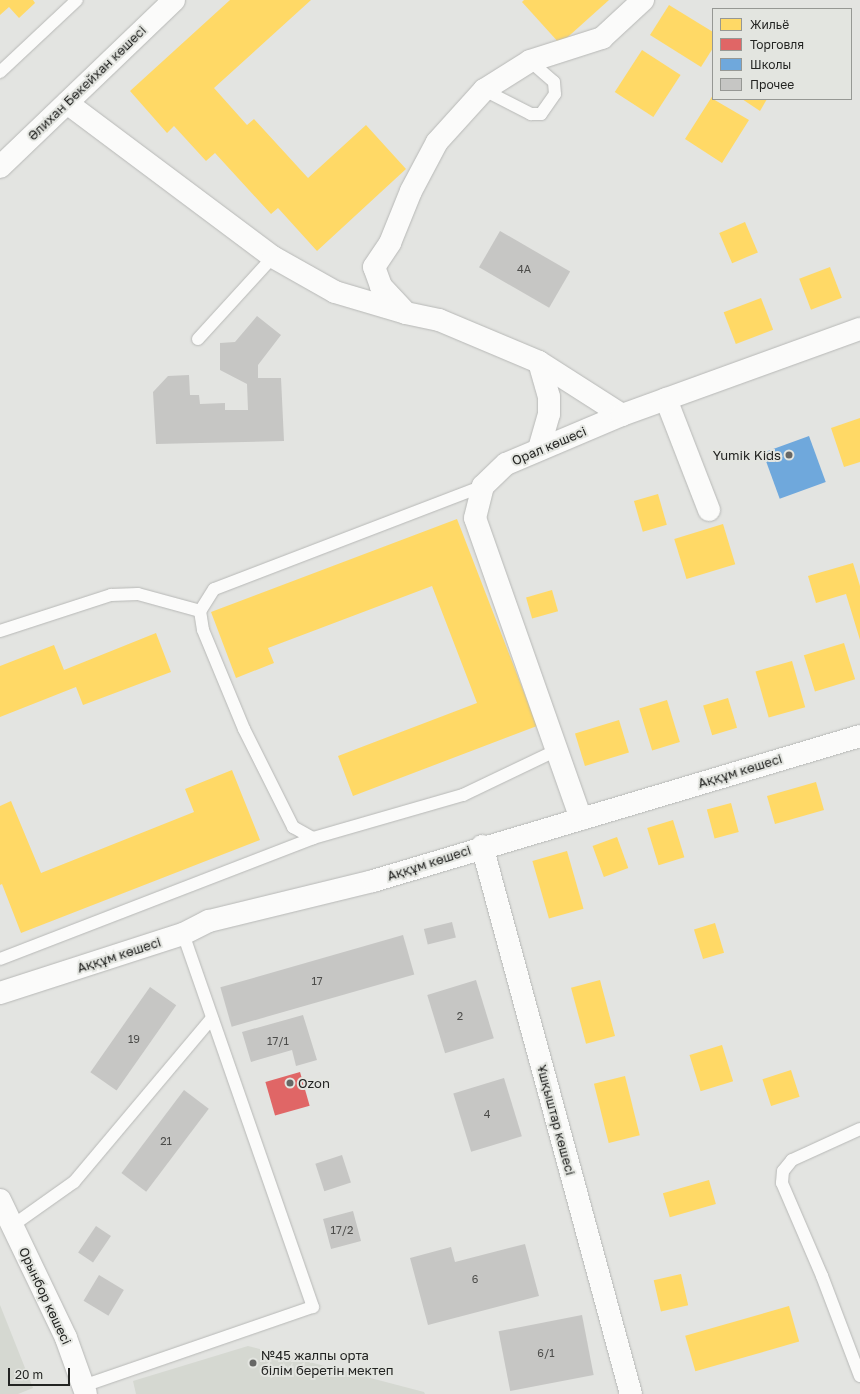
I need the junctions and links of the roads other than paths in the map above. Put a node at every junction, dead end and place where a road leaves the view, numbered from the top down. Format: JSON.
{"nodes":[{"id":1,"x":77,"y":0,"type":"edge"},
{"id":2,"x":174,"y":0,"type":"edge"},
{"id":3,"x":643,"y":0,"type":"edge"},
{"id":4,"x":530,"y":61,"type":"junction"},
{"id":5,"x":0,"y":72,"type":"edge"},
{"id":6,"x":484,"y":90,"type":"junction"},
{"id":7,"x":67,"y":104,"type":"junction"},
{"id":8,"x":0,"y":167,"type":"edge"},
{"id":9,"x":273,"y":256,"type":"junction"},
{"id":10,"x":406,"y":313,"type":"junction"},
{"id":11,"x":860,"y":329,"type":"edge"},
{"id":12,"x":198,"y":339,"type":"dead end"},
{"id":13,"x":539,"y":362,"type":"junction"},
{"id":14,"x":666,"y":399,"type":"junction"},
{"id":15,"x":622,"y":415,"type":"junction"},
{"id":16,"x":539,"y":450,"type":"junction"},
{"id":17,"x":483,"y":486,"type":"junction"},
{"id":18,"x":709,"y":510,"type":"dead end"},
{"id":19,"x":200,"y":611,"type":"junction"},
{"id":20,"x":0,"y":631,"type":"edge"},
{"id":21,"x":860,"y":736,"type":"edge"},
{"id":22,"x":556,"y":750,"type":"junction"},
{"id":23,"x":581,"y":818,"type":"junction"},
{"id":24,"x":313,"y":838,"type":"junction"},
{"id":25,"x":482,"y":846,"type":"junction"},
{"id":26,"x":183,"y":934,"type":"junction"},
{"id":27,"x":0,"y":959,"type":"edge"},
{"id":28,"x":0,"y":993,"type":"edge"},
{"id":29,"x":212,"y":1018,"type":"junction"},
{"id":30,"x":860,"y":1129,"type":"edge"},
{"id":31,"x":0,"y":1200,"type":"edge"},
{"id":32,"x":12,"y":1226,"type":"junction"},
{"id":33,"x":860,"y":1376,"type":"edge"},
{"id":34,"x":85,"y":1390,"type":"edge"},
{"id":35,"x":631,"y":1394,"type":"edge"}],
"edges":[{"from":1,"to":5,"type":"lane"},
{"from":2,"to":7,"type":"street","name":"Әлихан Бөкейхан көшесі"},
{"from":3,"to":4,"type":"street"},
{"from":4,"to":6,"type":"street"},
{"from":4,"to":6,"type":"lane"},
{"from":6,"to":10,"type":"street"},
{"from":7,"to":8,"type":"street","name":"Әлихан Бөкейхан көшесі"},
{"from":7,"to":9,"type":"street"},
{"from":9,"to":10,"type":"street"},
{"from":9,"to":12,"type":"lane"},
{"from":10,"to":13,"type":"street"},
{"from":11,"to":14,"type":"street","name":"Орал көшесі"},
{"from":13,"to":15,"type":"street"},
{"from":13,"to":16,"type":"street"},
{"from":14,"to":15,"type":"street","name":"Орал көшесі"},
{"from":14,"to":18,"type":"street"},
{"from":15,"to":16,"type":"street","name":"Орал көшесі"},
{"from":16,"to":17,"type":"street","name":"Орал көшесі"},
{"from":17,"to":19,"type":"lane"},
{"from":17,"to":22,"type":"street"},
{"from":19,"to":20,"type":"lane"},
{"from":19,"to":24,"type":"lane"},
{"from":21,"to":23,"type":"street","name":"Аққұм көшесі"},
{"from":22,"to":23,"type":"street"},
{"from":22,"to":24,"type":"lane"},
{"from":23,"to":25,"type":"street","name":"Аққұм көшесі"},
{"from":24,"to":27,"type":"lane"},
{"from":25,"to":26,"type":"street","name":"Аққұм көшесі"},
{"from":25,"to":35,"type":"street","name":"Ұшқыштар көшесі"},
{"from":26,"to":28,"type":"street","name":"Аққұм көшесі"},
{"from":26,"to":29,"type":"lane"},
{"from":29,"to":32,"type":"lane"},
{"from":29,"to":34,"type":"lane"},
{"from":30,"to":33,"type":"lane"},
{"from":31,"to":32,"type":"street","name":"Орынбор көшесі"},
{"from":32,"to":34,"type":"street","name":"Орынбор көшесі"}]}
